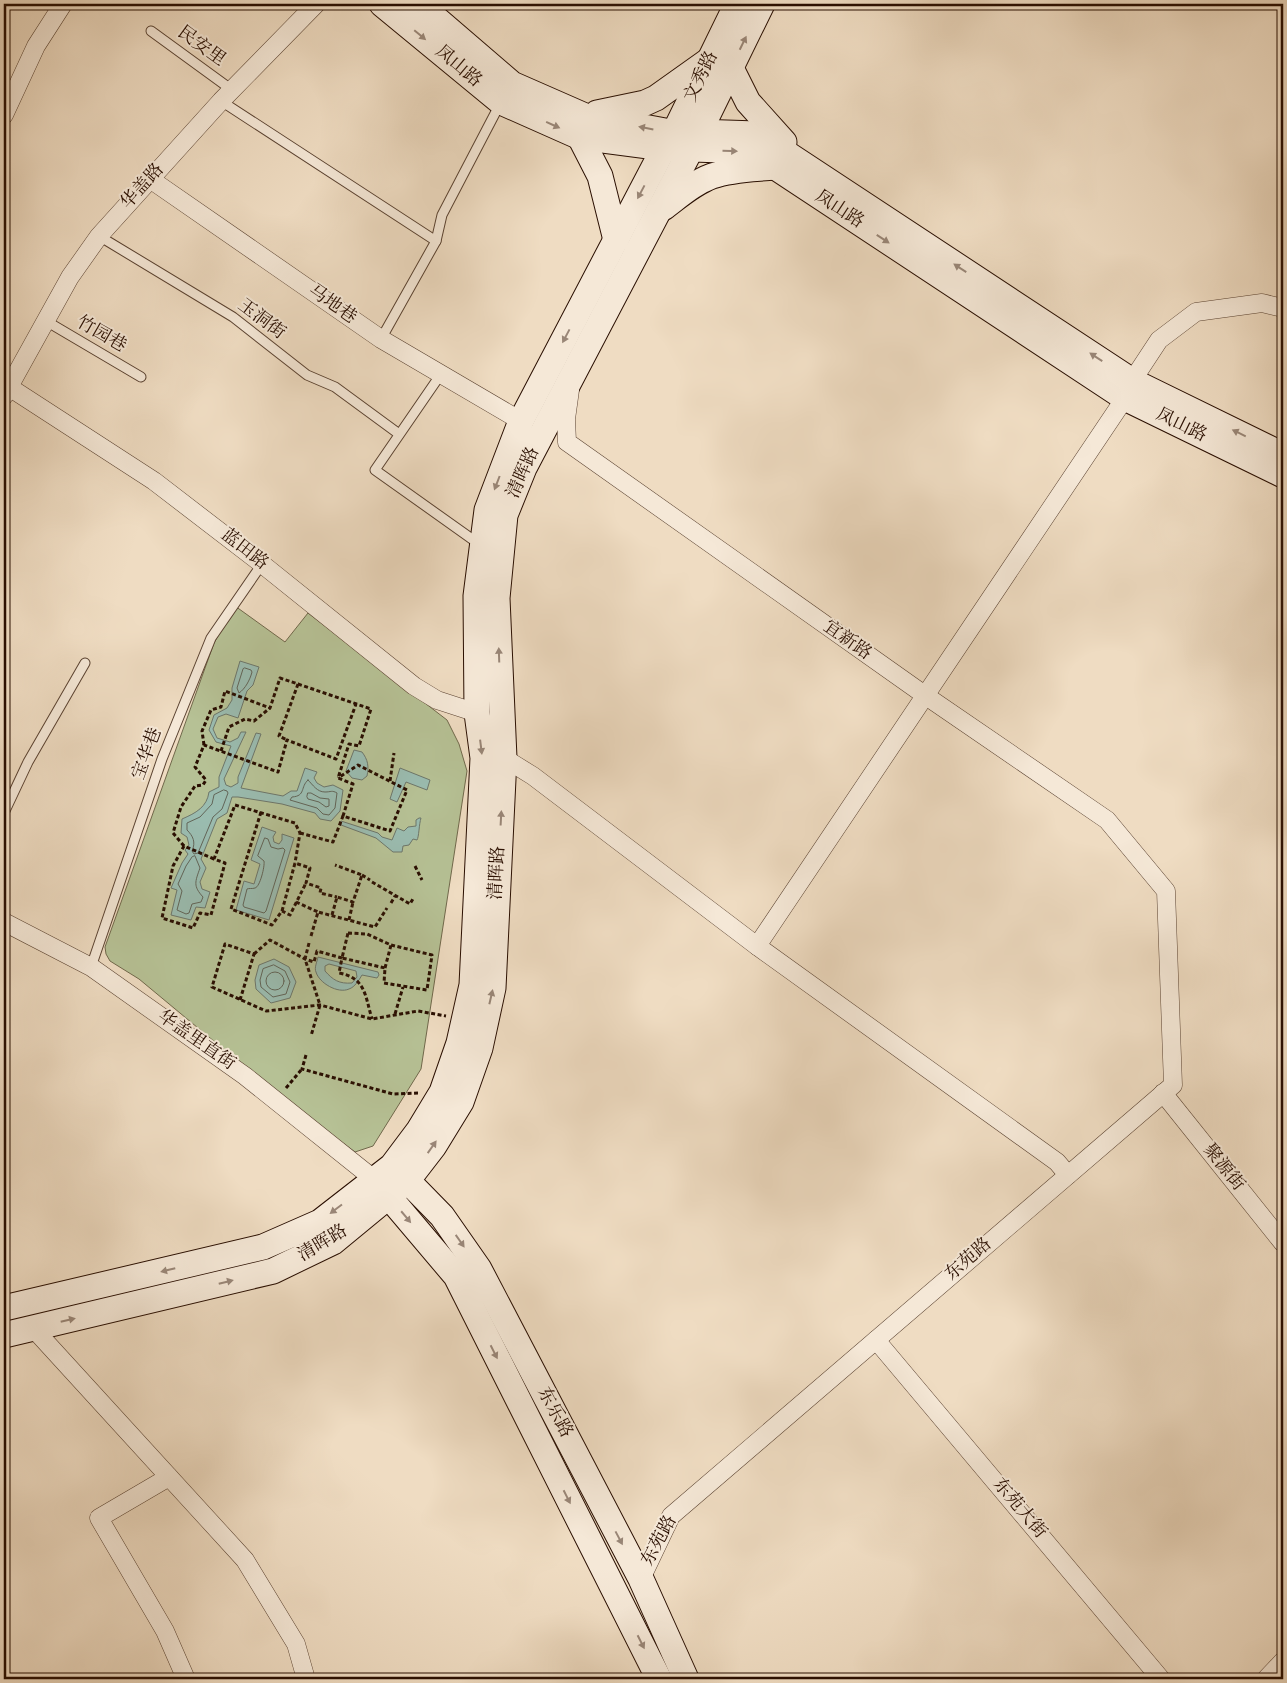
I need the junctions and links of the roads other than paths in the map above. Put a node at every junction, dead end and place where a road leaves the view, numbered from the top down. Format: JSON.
{"nodes":[{"id":1,"x":62,"y":4,"type":"edge"},
{"id":2,"x":316,"y":4,"type":"edge"},
{"id":3,"x":382,"y":4,"type":"edge"},
{"id":4,"x":419,"y":4,"type":"edge"},
{"id":5,"x":737,"y":4,"type":"edge"},
{"id":6,"x":762,"y":4,"type":"edge"},
{"id":7,"x":151,"y":31,"type":"dead end"},
{"id":8,"x":720,"y":64,"type":"junction"},
{"id":9,"x":226,"y":95,"type":"junction"},
{"id":10,"x":501,"y":102,"type":"junction"},
{"id":11,"x":4,"y":115,"type":"edge"},
{"id":12,"x":583,"y":127,"type":"junction"},
{"id":13,"x":682,"y":140,"type":"junction"},
{"id":14,"x":774,"y":167,"type":"junction"},
{"id":15,"x":808,"y":168,"type":"junction"},
{"id":16,"x":150,"y":179,"type":"junction"},
{"id":17,"x":659,"y":212,"type":"junction"},
{"id":18,"x":99,"y":236,"type":"junction"},
{"id":19,"x":616,"y":240,"type":"junction"},
{"id":20,"x":436,"y":242,"type":"junction"},
{"id":21,"x":1283,"y":308,"type":"edge"},
{"id":22,"x":46,"y":321,"type":"junction"},
{"id":23,"x":381,"y":339,"type":"junction"},
{"id":24,"x":440,"y":374,"type":"junction"},
{"id":25,"x":141,"y":376,"type":"dead end"},
{"id":26,"x":571,"y":378,"type":"junction"},
{"id":27,"x":1128,"y":390,"type":"junction"},
{"id":28,"x":6,"y":392,"type":"edge"},
{"id":29,"x":521,"y":421,"type":"junction"},
{"id":30,"x":399,"y":434,"type":"junction"},
{"id":31,"x":567,"y":442,"type":"junction"},
{"id":32,"x":1283,"y":455,"type":"edge"},
{"id":33,"x":524,"y":468,"type":"junction"},
{"id":34,"x":1283,"y":475,"type":"edge"},
{"id":35,"x":482,"y":546,"type":"junction"},
{"id":36,"x":262,"y":564,"type":"junction"},
{"id":37,"x":86,"y":663,"type":"dead end"},
{"id":38,"x":926,"y":696,"type":"junction"},
{"id":39,"x":477,"y":713,"type":"junction"},
{"id":40,"x":504,"y":758,"type":"junction"},
{"id":41,"x":4,"y":813,"type":"edge"},
{"id":42,"x":1166,"y":891,"type":"joint"},
{"id":43,"x":4,"y":922,"type":"edge"},
{"id":44,"x":757,"y":946,"type":"junction"},
{"id":45,"x":91,"y":967,"type":"junction"},
{"id":46,"x":1163,"y":1093,"type":"junction"},
{"id":47,"x":1068,"y":1175,"type":"junction"},
{"id":48,"x":391,"y":1181,"type":"junction"},
{"id":49,"x":1283,"y":1243,"type":"edge"},
{"id":50,"x":4,"y":1308,"type":"edge"},
{"id":51,"x":33,"y":1328,"type":"junction"},
{"id":52,"x":4,"y":1334,"type":"edge"},
{"id":53,"x":876,"y":1340,"type":"junction"},
{"id":54,"x":169,"y":1476,"type":"junction"},
{"id":55,"x":640,"y":1579,"type":"junction"},
{"id":56,"x":1283,"y":1661,"type":"edge"},
{"id":57,"x":186,"y":1679,"type":"edge"},
{"id":58,"x":306,"y":1679,"type":"edge"},
{"id":59,"x":659,"y":1679,"type":"edge"},
{"id":60,"x":686,"y":1679,"type":"edge"},
{"id":61,"x":1161,"y":1679,"type":"edge"},
{"id":62,"x":1266,"y":1679,"type":"edge"}],
"edges":[{"from":1,"to":11,"type":"street"},
{"from":2,"to":9,"type":"street","name":"华盖路"},
{"from":3,"to":10,"type":"street","name":"凤山路","one_way":true},
{"from":4,"to":12,"type":"street","name":"凤山路"},
{"from":5,"to":8,"type":"street","name":"文秀路"},
{"from":8,"to":6,"type":"street","name":"文秀路","one_way":true},
{"from":7,"to":9,"type":"lane","name":"民安里"},
{"from":8,"to":12,"type":"street"},
{"from":8,"to":13,"type":"street","name":"文秀路"},
{"from":8,"to":15,"type":"street"},
{"from":9,"to":16,"type":"street","name":"华盖路"},
{"from":9,"to":20,"type":"lane","name":"民安里"},
{"from":10,"to":12,"type":"street","name":"凤山路","one_way":true},
{"from":10,"to":20,"type":"lane"},
{"from":12,"to":13,"type":"street","name":"凤山路"},
{"from":12,"to":19,"type":"street"},
{"from":13,"to":14,"type":"street","name":"凤山路","one_way":true},
{"from":13,"to":15,"type":"street","name":"凤山路"},
{"from":13,"to":17,"type":"street","name":"清晖路"},
{"from":13,"to":19,"type":"street","name":"清晖路","one_way":true},
{"from":14,"to":17,"type":"street"},
{"from":14,"to":27,"type":"street","name":"凤山路","one_way":true},
{"from":27,"to":15,"type":"street","name":"凤山路","one_way":true},
{"from":16,"to":18,"type":"street","name":"华盖路"},
{"from":16,"to":23,"type":"street","name":"马地巷"},
{"from":17,"to":26,"type":"street","name":"清晖路"},
{"from":18,"to":22,"type":"street","name":"华盖路"},
{"from":18,"to":30,"type":"lane","name":"玉洞街"},
{"from":19,"to":29,"type":"street","name":"清晖路","one_way":true},
{"from":20,"to":23,"type":"lane"},
{"from":21,"to":27,"type":"street"},
{"from":22,"to":25,"type":"lane","name":"竹园巷"},
{"from":22,"to":28,"type":"street","name":"华盖路"},
{"from":23,"to":24,"type":"street","name":"马地巷"},
{"from":24,"to":29,"type":"street","name":"马地巷"},
{"from":24,"to":30,"type":"lane"},
{"from":26,"to":31,"type":"street"},
{"from":26,"to":33,"type":"street","name":"清晖路"},
{"from":32,"to":27,"type":"street","name":"凤山路","one_way":true},
{"from":27,"to":34,"type":"street","name":"凤山路"},
{"from":27,"to":38,"type":"street"},
{"from":28,"to":36,"type":"street","name":"蓝田路"},
{"from":29,"to":35,"type":"street","name":"清晖路","one_way":true},
{"from":30,"to":35,"type":"lane"},
{"from":31,"to":33,"type":"street"},
{"from":31,"to":38,"type":"street","name":"宜新路"},
{"from":40,"to":33,"type":"street","name":"清晖路","one_way":true},
{"from":35,"to":39,"type":"street","name":"清晖路"},
{"from":36,"to":39,"type":"street","name":"蓝田路"},
{"from":36,"to":45,"type":"lane","name":"宝华巷"},
{"from":37,"to":41,"type":"lane"},
{"from":38,"to":42,"type":"street","name":"宜新路"},
{"from":38,"to":44,"type":"street"},
{"from":39,"to":48,"type":"street","name":"清晖路","one_way":true},
{"from":40,"to":44,"type":"street"},
{"from":48,"to":40,"type":"street","name":"清晖路","one_way":true},
{"from":42,"to":46,"type":"street","name":"东苑路"},
{"from":43,"to":45,"type":"street","name":"华盖里直街"},
{"from":44,"to":47,"type":"street"},
{"from":45,"to":48,"type":"street","name":"华盖里直街"},
{"from":46,"to":47,"type":"street","name":"东苑路"},
{"from":46,"to":49,"type":"street","name":"聚源街"},
{"from":47,"to":53,"type":"street","name":"东苑路"},
{"from":48,"to":50,"type":"street","name":"清晖路","one_way":true},
{"from":51,"to":48,"type":"street","name":"清晖路","one_way":true},
{"from":48,"to":55,"type":"street","name":"东乐路","one_way":true},
{"from":48,"to":59,"type":"street","name":"东乐路","one_way":true},
{"from":51,"to":52,"type":"street","name":"清晖路"},
{"from":51,"to":54,"type":"street"},
{"from":53,"to":55,"type":"street","name":"东苑路"},
{"from":53,"to":61,"type":"street","name":"东苑大街"},
{"from":54,"to":57,"type":"street"},
{"from":54,"to":58,"type":"street"},
{"from":55,"to":60,"type":"street","name":"东乐路"},
{"from":56,"to":62,"type":"street"}]}
